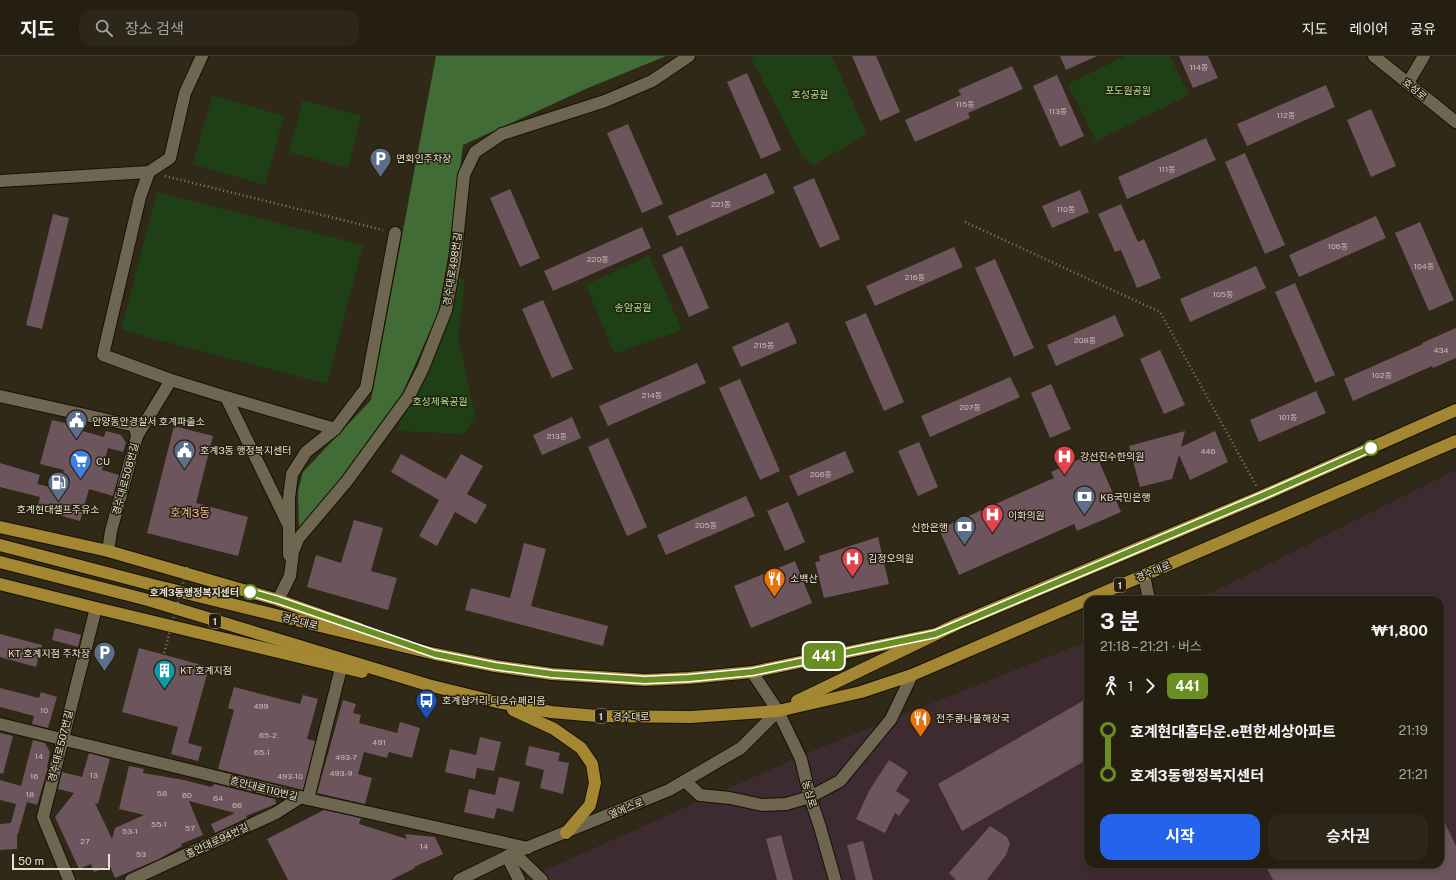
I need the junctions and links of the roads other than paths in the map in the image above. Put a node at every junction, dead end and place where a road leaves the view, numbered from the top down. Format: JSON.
{"nodes":[{"id":1,"x":202,"y":56,"type":"edge"},
{"id":2,"x":689,"y":56,"type":"edge"},
{"id":3,"x":1374,"y":56,"type":"edge"},
{"id":4,"x":1424,"y":56,"type":"edge"},
{"id":5,"x":1408,"y":83,"type":"junction"},
{"id":6,"x":1456,"y":122,"type":"edge"},
{"id":7,"x":149,"y":172,"type":"junction"},
{"id":8,"x":0,"y":181,"type":"edge"},
{"id":9,"x":396,"y":233,"type":"road end"},
{"id":10,"x":171,"y":380,"type":"junction"},
{"id":11,"x":0,"y":396,"type":"edge"},
{"id":12,"x":226,"y":397,"type":"junction"},
{"id":13,"x":1456,"y":410,"type":"edge"},
{"id":14,"x":335,"y":430,"type":"junction"},
{"id":15,"x":137,"y":436,"type":"junction"},
{"id":16,"x":1456,"y":441,"type":"edge"},
{"id":17,"x":289,"y":526,"type":"junction"},
{"id":18,"x":0,"y":527,"type":"edge"},
{"id":19,"x":0,"y":545,"type":"edge"},
{"id":20,"x":108,"y":551,"type":"junction"},
{"id":21,"x":0,"y":562,"type":"edge"},
{"id":22,"x":1144,"y":575,"type":"junction"},
{"id":23,"x":290,"y":576,"type":"junction"},
{"id":24,"x":0,"y":584,"type":"edge"},
{"id":25,"x":1095,"y":596,"type":"edge"},
{"id":26,"x":1148,"y":596,"type":"edge"},
{"id":27,"x":278,"y":600,"type":"junction"},
{"id":28,"x":1084,"y":601,"type":"edge"},
{"id":29,"x":96,"y":608,"type":"junction"},
{"id":30,"x":935,"y":634,"type":"junction"},
{"id":31,"x":435,"y":654,"type":"junction"},
{"id":32,"x":341,"y":668,"type":"junction"},
{"id":33,"x":752,"y":672,"type":"junction"},
{"id":34,"x":912,"y":675,"type":"junction"},
{"id":35,"x":428,"y":685,"type":"junction"},
{"id":36,"x":497,"y":702,"type":"junction"},
{"id":37,"x":778,"y":710,"type":"junction"},
{"id":38,"x":0,"y":724,"type":"edge"},
{"id":39,"x":62,"y":738,"type":"junction"},
{"id":40,"x":685,"y":781,"type":"junction"},
{"id":41,"x":810,"y":797,"type":"junction"},
{"id":42,"x":305,"y":798,"type":"junction"},
{"id":43,"x":566,"y":833,"type":"junction"},
{"id":44,"x":528,"y":848,"type":"junction"},
{"id":45,"x":511,"y":854,"type":"junction"},
{"id":46,"x":69,"y":880,"type":"edge"},
{"id":47,"x":131,"y":880,"type":"edge"},
{"id":48,"x":459,"y":880,"type":"edge"},
{"id":49,"x":519,"y":880,"type":"edge"},
{"id":50,"x":542,"y":880,"type":"edge"},
{"id":51,"x":835,"y":880,"type":"edge"}],
"edges":[{"from":1,"to":7,"type":"street"},
{"from":2,"to":23,"type":"street","name":"경수대로498번길"},
{"from":3,"to":5,"type":"street","name":"호성로"},
{"from":4,"to":5,"type":"street"},
{"from":5,"to":6,"type":"street","name":"호성로"},
{"from":7,"to":8,"type":"street"},
{"from":7,"to":10,"type":"street"},
{"from":9,"to":14,"type":"street"},
{"from":10,"to":12,"type":"street"},
{"from":10,"to":15,"type":"street"},
{"from":11,"to":15,"type":"street","name":"경수대로508번길"},
{"from":12,"to":14,"type":"street"},
{"from":12,"to":17,"type":"street"},
{"from":13,"to":30,"type":"main road","name":"경수대로","number":"1"},
{"from":14,"to":17,"type":"street"},
{"from":15,"to":20,"type":"street","name":"경수대로508번길"},
{"from":16,"to":22,"type":"main road","name":"경수대로","number":"1"},
{"from":17,"to":23,"type":"street"},
{"from":18,"to":20,"type":"main road"},
{"from":19,"to":31,"type":"main road","name":"경수대로","number":"1"},
{"from":20,"to":27,"type":"main road"},
{"from":21,"to":35,"type":"main road","name":"경수대로","number":"1"},
{"from":22,"to":25,"type":"main road","name":"경수대로","number":"1"},
{"from":22,"to":26,"type":"street"},
{"from":23,"to":27,"type":"street","name":"경수대로498번길"},
{"from":24,"to":29,"type":"main road"},
{"from":27,"to":31,"type":"main road"},
{"from":28,"to":34,"type":"main road","name":"경수대로","number":"1"},
{"from":29,"to":32,"type":"main road"},
{"from":29,"to":39,"type":"street","name":"경수대로507번길"},
{"from":30,"to":33,"type":"main road","name":"경수대로","number":"1"},
{"from":30,"to":37,"type":"main road","name":"경수대로"},
{"from":31,"to":33,"type":"main road","name":"경수대로","number":"1"},
{"from":32,"to":35,"type":"main road"},
{"from":32,"to":42,"type":"street"},
{"from":33,"to":37,"type":"street","name":"농심로"},
{"from":34,"to":37,"type":"main road","name":"경수대로","number":"1"},
{"from":34,"to":41,"type":"street"},
{"from":35,"to":36,"type":"main road","name":"경수대로","number":"1"},
{"from":36,"to":37,"type":"main road","name":"경수대로","number":"1"},
{"from":36,"to":43,"type":"main road"},
{"from":37,"to":40,"type":"street","name":"엘에스로"},
{"from":37,"to":41,"type":"street","name":"농심로"},
{"from":38,"to":39,"type":"street","name":"흥안대로110번길"},
{"from":39,"to":42,"type":"street","name":"흥안대로110번길"},
{"from":39,"to":46,"type":"street","name":"경수대로507번길"},
{"from":40,"to":41,"type":"street"},
{"from":40,"to":43,"type":"street","name":"엘에스로"},
{"from":41,"to":51,"type":"street","name":"농심로"},
{"from":42,"to":44,"type":"street","name":"흥안대로110번길"},
{"from":42,"to":47,"type":"street","name":"흥안대로94번길"},
{"from":43,"to":44,"type":"street","name":"엘에스로"},
{"from":44,"to":45,"type":"street","name":"엘에스로"},
{"from":45,"to":48,"type":"street","name":"엘에스로"},
{"from":45,"to":49,"type":"street"},
{"from":45,"to":50,"type":"street"}]}
